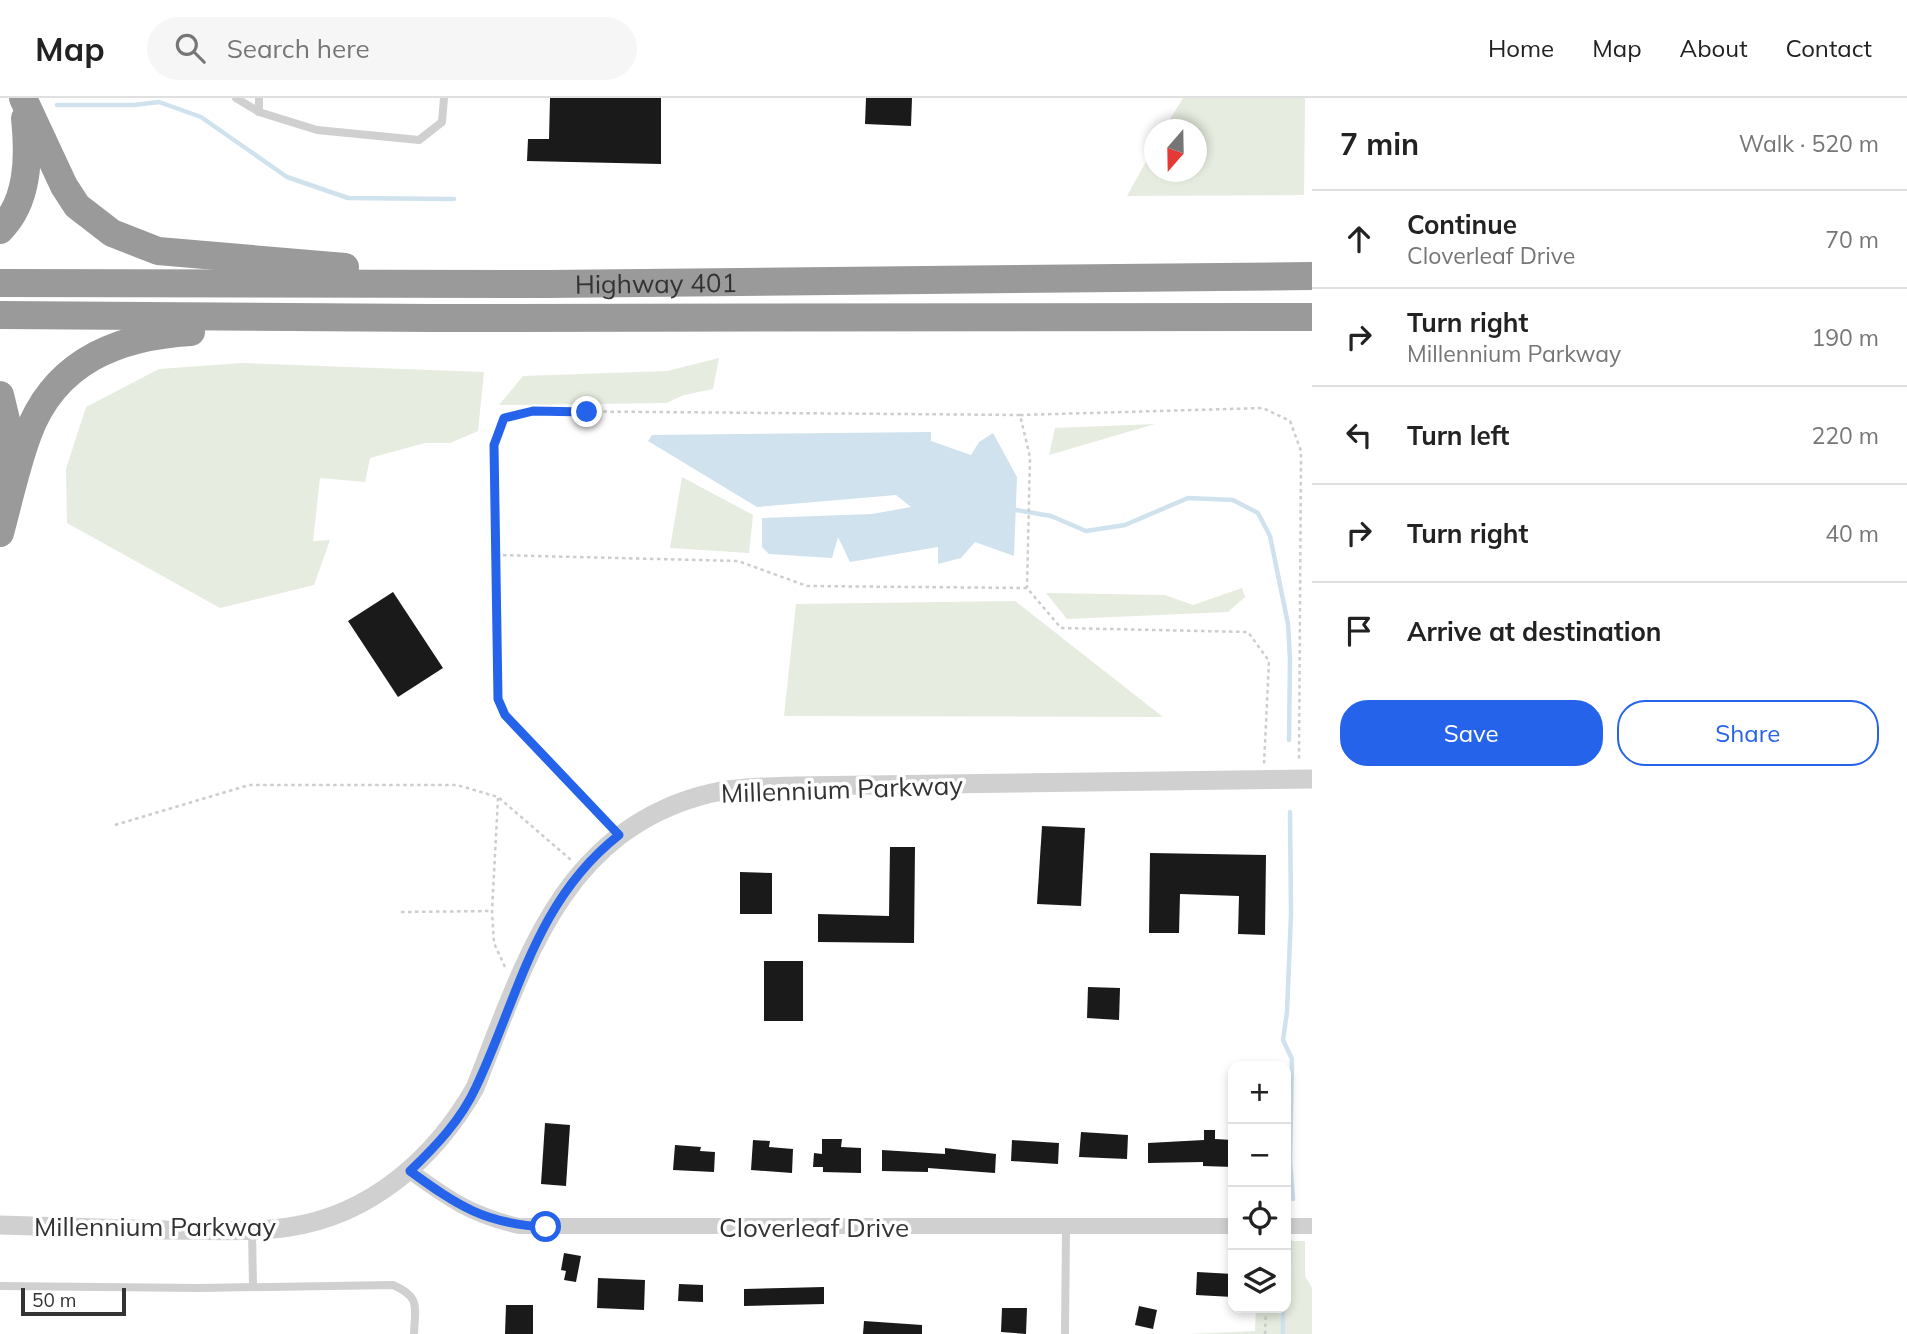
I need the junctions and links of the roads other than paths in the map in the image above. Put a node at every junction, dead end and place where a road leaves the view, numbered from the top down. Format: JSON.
{"nodes":[{"id":1,"x":23,"y":98,"type":"edge"},
{"id":2,"x":236,"y":98,"type":"edge"},
{"id":3,"x":259,"y":98,"type":"edge"},
{"id":4,"x":444,"y":98,"type":"edge"},
{"id":5,"x":259,"y":112,"type":"junction"},
{"id":6,"x":0,"y":230,"type":"edge"},
{"id":7,"x":1312,"y":276,"type":"edge"},
{"id":8,"x":0,"y":283,"type":"edge"},
{"id":9,"x":547,"y":284,"type":"junction"},
{"id":10,"x":0,"y":315,"type":"edge"},
{"id":11,"x":1312,"y":317,"type":"edge"},
{"id":12,"x":431,"y":318,"type":"junction"},
{"id":13,"x":0,"y":395,"type":"edge"},
{"id":14,"x":0,"y":516,"type":"edge"},
{"id":15,"x":0,"y":533,"type":"edge"},
{"id":16,"x":1306,"y":779,"type":"edge"},
{"id":17,"x":410,"y":1171,"type":"junction"},
{"id":18,"x":0,"y":1224,"type":"edge"},
{"id":19,"x":1228,"y":1226,"type":"edge"},
{"id":20,"x":1291,"y":1226,"type":"edge"},
{"id":21,"x":1312,"y":1226,"type":"edge"},
{"id":22,"x":1066,"y":1227,"type":"junction"},
{"id":23,"x":253,"y":1230,"type":"junction"},
{"id":24,"x":0,"y":1286,"type":"edge"},
{"id":25,"x":253,"y":1287,"type":"junction"},
{"id":26,"x":414,"y":1334,"type":"edge"},
{"id":27,"x":1065,"y":1334,"type":"edge"}],
"edges":[{"from":1,"to":6,"type":"highway"},
{"from":1,"to":9,"type":"highway"},
{"from":2,"to":5,"type":"lane"},
{"from":3,"to":5,"type":"lane"},
{"from":4,"to":5,"type":"lane"},
{"from":7,"to":9,"type":"highway","name":"Highway 401"},
{"from":8,"to":9,"type":"highway","name":"Highway 401"},
{"from":10,"to":12,"type":"highway","name":"Highway 401"},
{"from":11,"to":12,"type":"highway","name":"Highway 401"},
{"from":12,"to":15,"type":"highway"},
{"from":13,"to":14,"type":"highway"},
{"from":16,"to":17,"type":"street","name":"Millennium Parkway"},
{"from":17,"to":22,"type":"street","name":"Cloverleaf Drive"},
{"from":17,"to":23,"type":"street","name":"Millennium Parkway"},
{"from":18,"to":23,"type":"street","name":"Millennium Parkway"},
{"from":19,"to":22,"type":"street","name":"Cloverleaf Drive"},
{"from":20,"to":21,"type":"street"},
{"from":22,"to":27,"type":"lane"},
{"from":23,"to":25,"type":"lane"},
{"from":24,"to":25,"type":"lane"},
{"from":25,"to":26,"type":"lane"}]}
